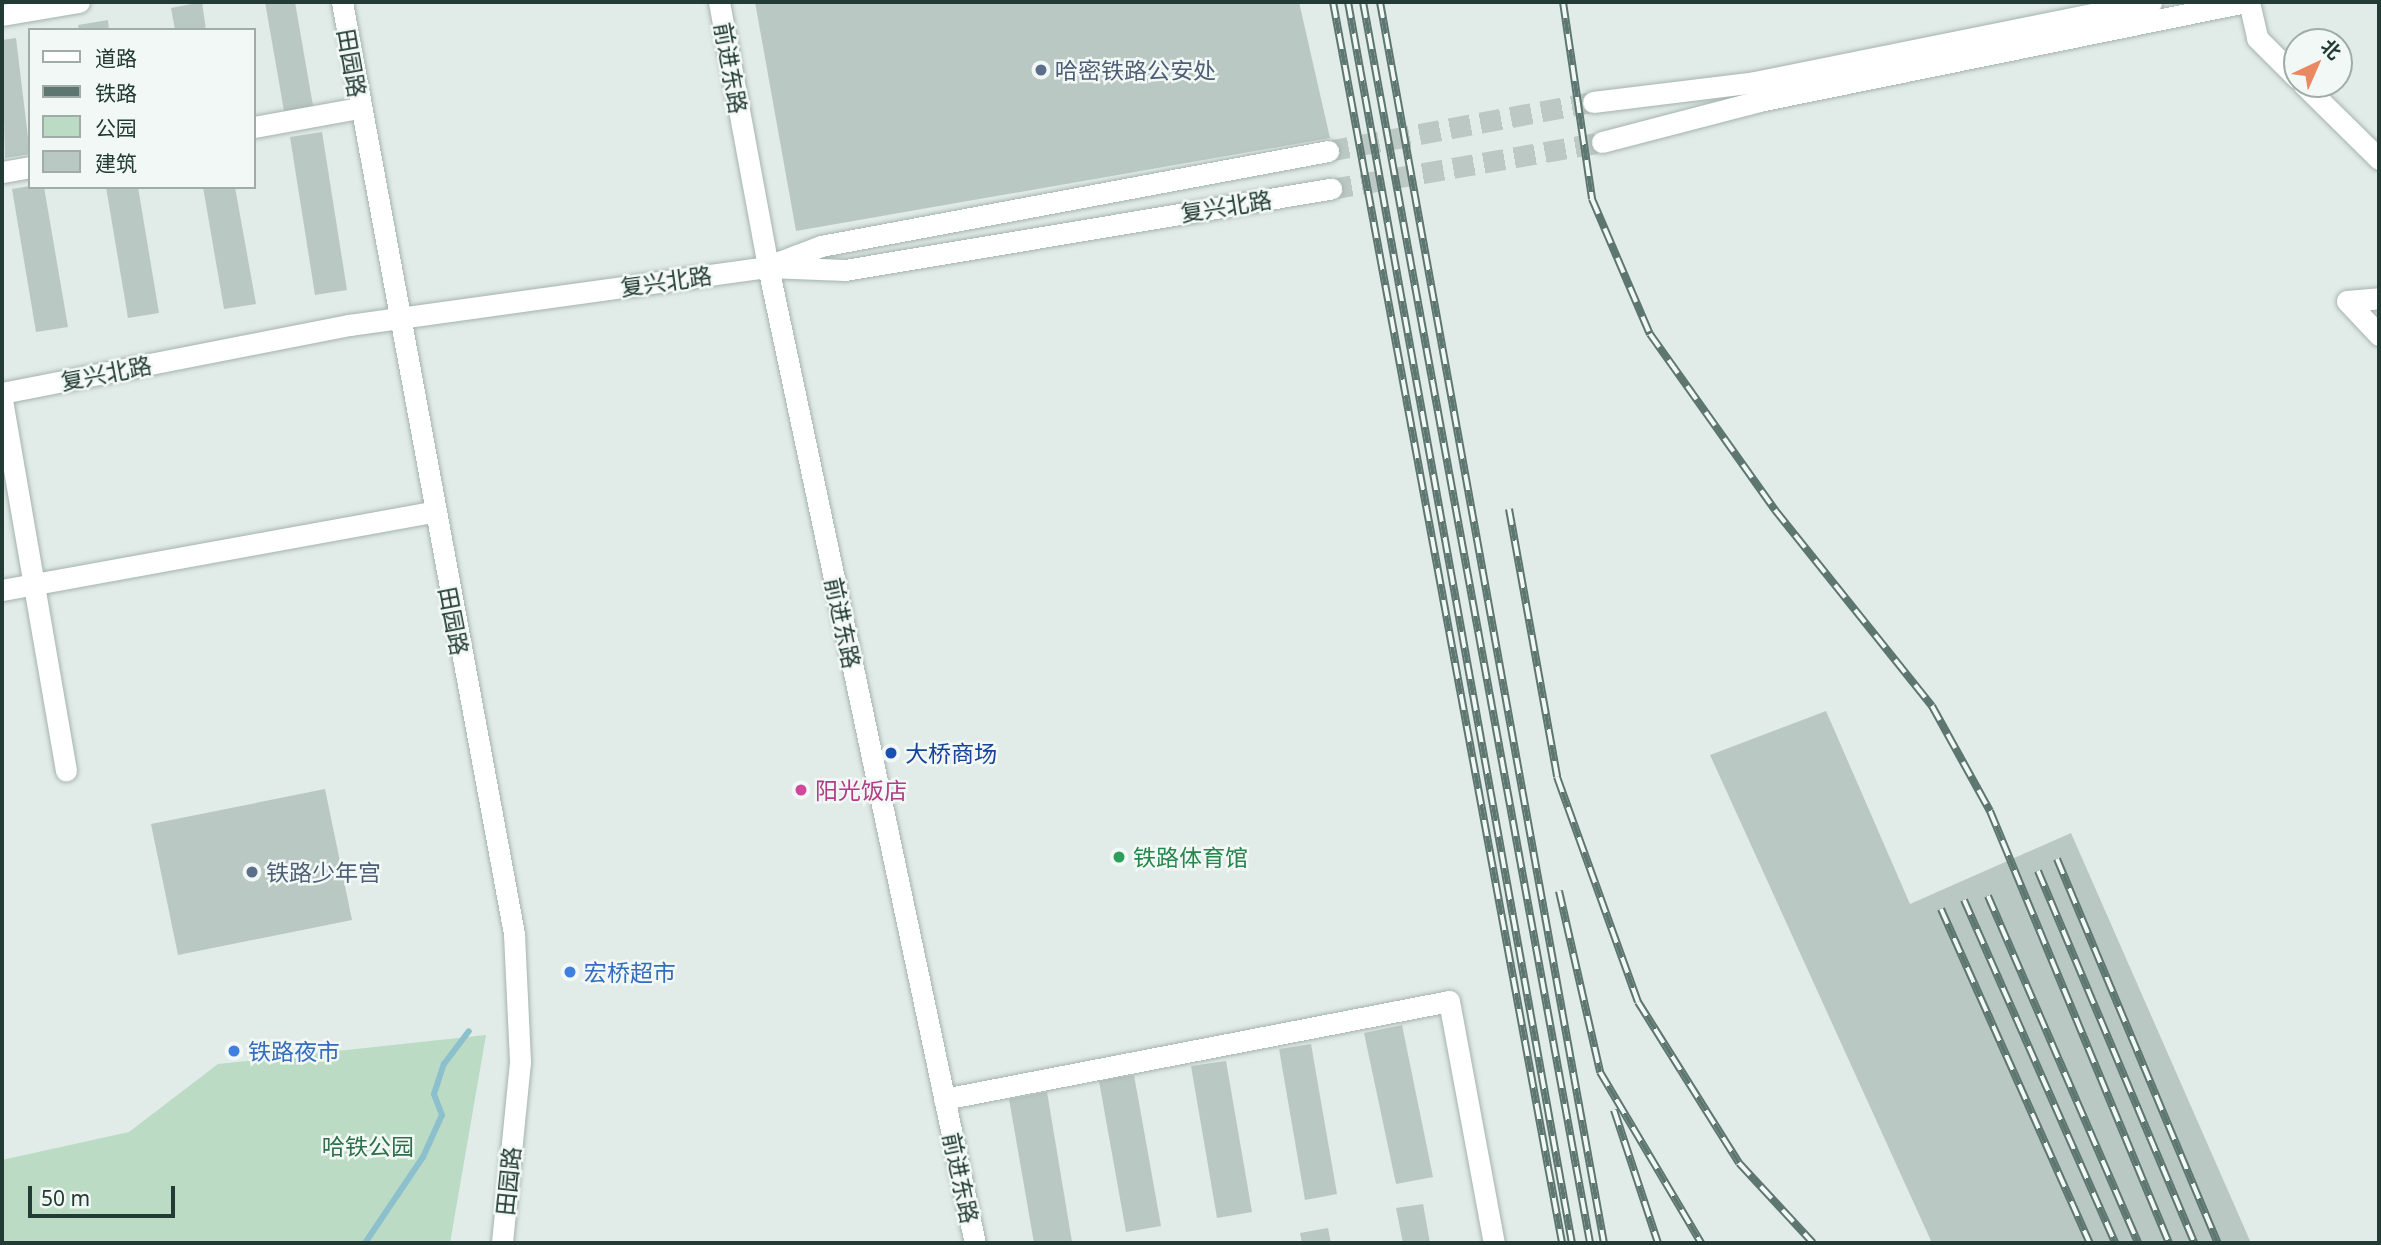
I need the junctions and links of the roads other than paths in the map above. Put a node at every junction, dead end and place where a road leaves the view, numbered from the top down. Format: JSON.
{"nodes":[{"id":1,"x":79,"y":2,"type":"edge"},
{"id":2,"x":342,"y":2,"type":"edge"},
{"id":3,"x":719,"y":2,"type":"edge"},
{"id":4,"x":2151,"y":2,"type":"edge"},
{"id":5,"x":2247,"y":2,"type":"edge"},
{"id":6,"x":2,"y":15,"type":"edge"},
{"id":7,"x":2283,"y":64,"type":"edge"},
{"id":8,"x":2317,"y":98,"type":"edge"},
{"id":9,"x":1593,"y":102,"type":"tunnel mouth"},
{"id":10,"x":359,"y":108,"type":"junction"},
{"id":11,"x":256,"y":127,"type":"edge"},
{"id":12,"x":1601,"y":142,"type":"tunnel mouth"},
{"id":13,"x":1328,"y":152,"type":"tunnel mouth"},
{"id":14,"x":2379,"y":159,"type":"edge"},
{"id":15,"x":28,"y":167,"type":"edge"},
{"id":16,"x":2,"y":172,"type":"edge"},
{"id":17,"x":1331,"y":189,"type":"tunnel mouth"},
{"id":18,"x":768,"y":267,"type":"junction"},
{"id":19,"x":2379,"y":298,"type":"edge"},
{"id":20,"x":396,"y":320,"type":"junction"},
{"id":21,"x":2379,"y":335,"type":"edge"},
{"id":22,"x":2,"y":393,"type":"edge"},
{"id":23,"x":2,"y":400,"type":"edge"},
{"id":24,"x":433,"y":512,"type":"junction"},
{"id":25,"x":33,"y":583,"type":"junction"},
{"id":26,"x":2,"y":590,"type":"edge"},
{"id":27,"x":66,"y":771,"type":"dead end"},
{"id":28,"x":944,"y":1099,"type":"junction"},
{"id":29,"x":502,"y":1243,"type":"edge"},
{"id":30,"x":975,"y":1243,"type":"edge"},
{"id":31,"x":1494,"y":1243,"type":"edge"}],
"edges":[{"from":1,"to":6,"type":"street"},
{"from":2,"to":10,"type":"street","name":"田园路"},
{"from":3,"to":18,"type":"street","name":"前进东路"},
{"from":4,"to":9,"type":"street"},
{"from":5,"to":7,"type":"street"},
{"from":5,"to":12,"type":"street"},
{"from":8,"to":14,"type":"street"},
{"from":10,"to":11,"type":"street"},
{"from":10,"to":20,"type":"street","name":"田园路"},
{"from":13,"to":18,"type":"street"},
{"from":15,"to":16,"type":"street"},
{"from":17,"to":18,"type":"street","name":"复兴北路"},
{"from":18,"to":20,"type":"street","name":"复兴北路"},
{"from":18,"to":28,"type":"street","name":"前进东路"},
{"from":19,"to":21,"type":"street"},
{"from":20,"to":22,"type":"street","name":"复兴北路"},
{"from":20,"to":24,"type":"street","name":"田园路"},
{"from":23,"to":25,"type":"street"},
{"from":24,"to":25,"type":"street"},
{"from":24,"to":29,"type":"street","name":"田园路"},
{"from":25,"to":26,"type":"street"},
{"from":25,"to":27,"type":"street"},
{"from":28,"to":30,"type":"street","name":"前进东路"},
{"from":28,"to":31,"type":"street"}]}
